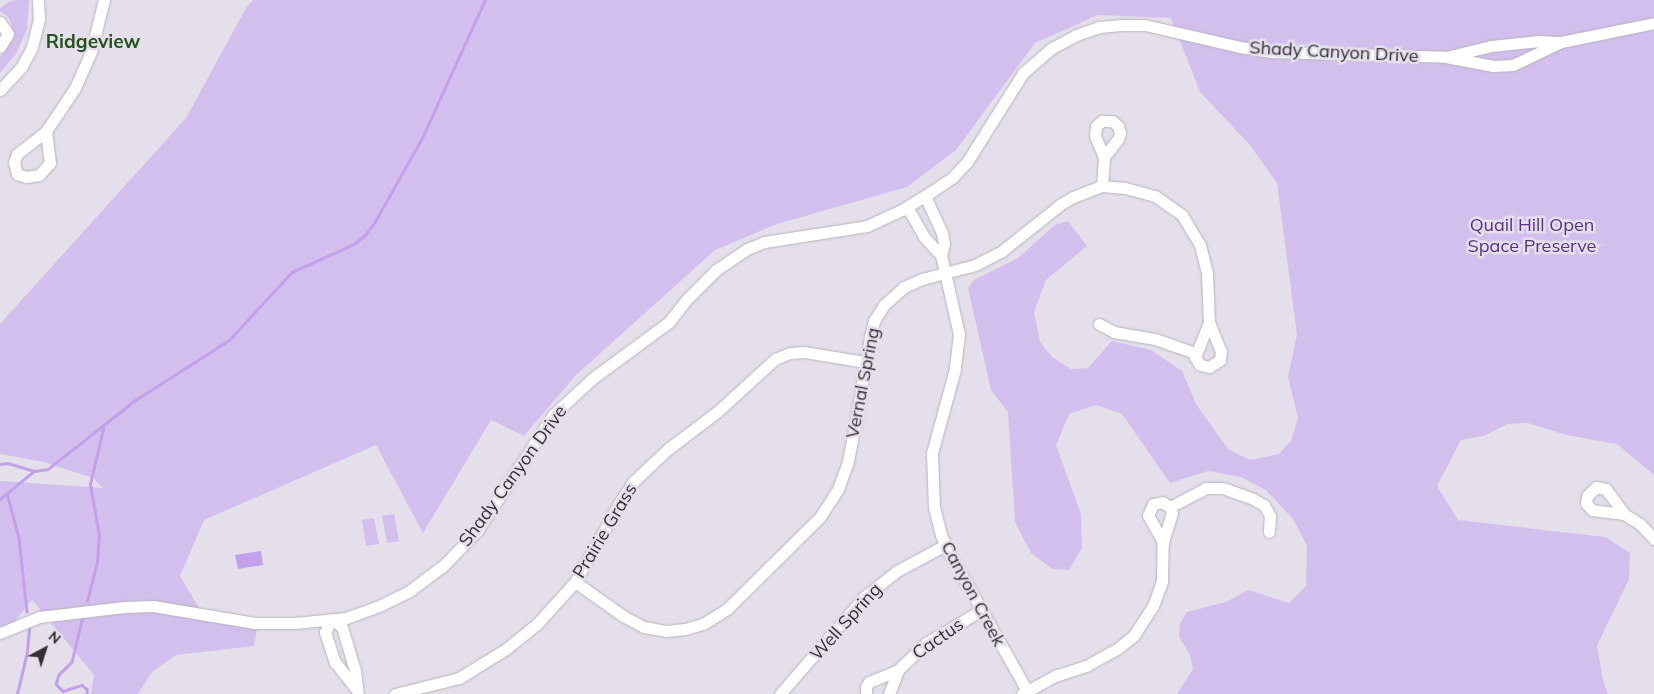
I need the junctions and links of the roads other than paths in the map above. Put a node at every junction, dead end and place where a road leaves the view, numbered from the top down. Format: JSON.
{"nodes":[{"id":1,"x":38,"y":0,"type":"edge"},
{"id":2,"x":104,"y":0,"type":"edge"},
{"id":3,"x":0,"y":22,"type":"edge"},
{"id":4,"x":1654,"y":23,"type":"edge"},
{"id":5,"x":1561,"y":42,"type":"junction"},
{"id":6,"x":0,"y":47,"type":"edge"},
{"id":7,"x":1446,"y":57,"type":"junction"},
{"id":8,"x":0,"y":90,"type":"edge"},
{"id":9,"x":46,"y":131,"type":"dead end"},
{"id":10,"x":1104,"y":157,"type":"dead end"},
{"id":11,"x":1102,"y":186,"type":"junction"},
{"id":12,"x":925,"y":196,"type":"junction"},
{"id":13,"x":907,"y":207,"type":"junction"},
{"id":14,"x":941,"y":231,"type":"junction"},
{"id":15,"x":926,"y":239,"type":"junction"},
{"id":16,"x":942,"y":255,"type":"junction"},
{"id":17,"x":946,"y":272,"type":"junction"},
{"id":18,"x":1209,"y":322,"type":"junction"},
{"id":19,"x":1099,"y":324,"type":"dead end"},
{"id":20,"x":1195,"y":353,"type":"junction"},
{"id":21,"x":865,"y":362,"type":"junction"},
{"id":22,"x":1170,"y":507,"type":"junction"},
{"id":23,"x":1624,"y":514,"type":"dead end"},
{"id":24,"x":1269,"y":532,"type":"dead end"},
{"id":25,"x":1654,"y":539,"type":"edge"},
{"id":26,"x":1163,"y":542,"type":"junction"},
{"id":27,"x":945,"y":545,"type":"junction"},
{"id":28,"x":575,"y":582,"type":"junction"},
{"id":29,"x":980,"y":611,"type":"junction"},
{"id":30,"x":332,"y":619,"type":"junction"},
{"id":31,"x":0,"y":633,"type":"edge"},
{"id":32,"x":350,"y":656,"type":"junction"},
{"id":33,"x":335,"y":662,"type":"junction"},
{"id":34,"x":898,"y":670,"type":"junction"},
{"id":35,"x":357,"y":692,"type":"edge"},
{"id":36,"x":1026,"y":693,"type":"edge"},
{"id":37,"x":395,"y":694,"type":"edge"},
{"id":38,"x":780,"y":694,"type":"edge"},
{"id":39,"x":866,"y":694,"type":"edge"},
{"id":40,"x":889,"y":694,"type":"edge"}],
"edges":[{"from":1,"to":8,"type":"street"},
{"from":2,"to":9,"type":"street"},
{"from":3,"to":6,"type":"street"},
{"from":4,"to":5,"type":"street"},
{"from":5,"to":7,"type":"street"},
{"from":5,"to":7,"type":"street"},
{"from":7,"to":12,"type":"street","name":"Shady Canyon Drive"},
{"from":10,"to":11,"type":"street"},
{"from":11,"to":17,"type":"street","name":"Vernal Spring"},
{"from":11,"to":18,"type":"street"},
{"from":12,"to":13,"type":"street","name":"Shady Canyon Drive"},
{"from":12,"to":14,"type":"street","name":"Canyon Creek"},
{"from":13,"to":15,"type":"street"},
{"from":13,"to":30,"type":"street","name":"Shady Canyon Drive"},
{"from":14,"to":15,"type":"street"},
{"from":14,"to":16,"type":"street","name":"Canyon Creek"},
{"from":15,"to":16,"type":"street"},
{"from":16,"to":17,"type":"street","name":"Canyon Creek"},
{"from":17,"to":21,"type":"street","name":"Vernal Spring"},
{"from":17,"to":27,"type":"street","name":"Canyon Creek"},
{"from":18,"to":20,"type":"street"},
{"from":18,"to":20,"type":"street"},
{"from":19,"to":20,"type":"street"},
{"from":21,"to":28,"type":"street","name":"Prairie Grass"},
{"from":21,"to":28,"type":"street","name":"Vernal Spring"},
{"from":22,"to":24,"type":"street"},
{"from":22,"to":26,"type":"street"},
{"from":22,"to":26,"type":"street"},
{"from":23,"to":25,"type":"street"},
{"from":26,"to":36,"type":"street"},
{"from":27,"to":29,"type":"street","name":"Canyon Creek"},
{"from":27,"to":38,"type":"street","name":"Well Spring"},
{"from":28,"to":37,"type":"street","name":"Prairie Grass"},
{"from":29,"to":34,"type":"street","name":"Cactus"},
{"from":29,"to":36,"type":"street","name":"Canyon Creek"},
{"from":30,"to":31,"type":"street","name":"Shady Canyon Drive"},
{"from":30,"to":32,"type":"street"},
{"from":30,"to":33,"type":"street"},
{"from":32,"to":33,"type":"street"},
{"from":32,"to":35,"type":"street"},
{"from":33,"to":35,"type":"street"},
{"from":34,"to":39,"type":"street","name":"Cactus"},
{"from":34,"to":40,"type":"street","name":"Cactus"}]}
